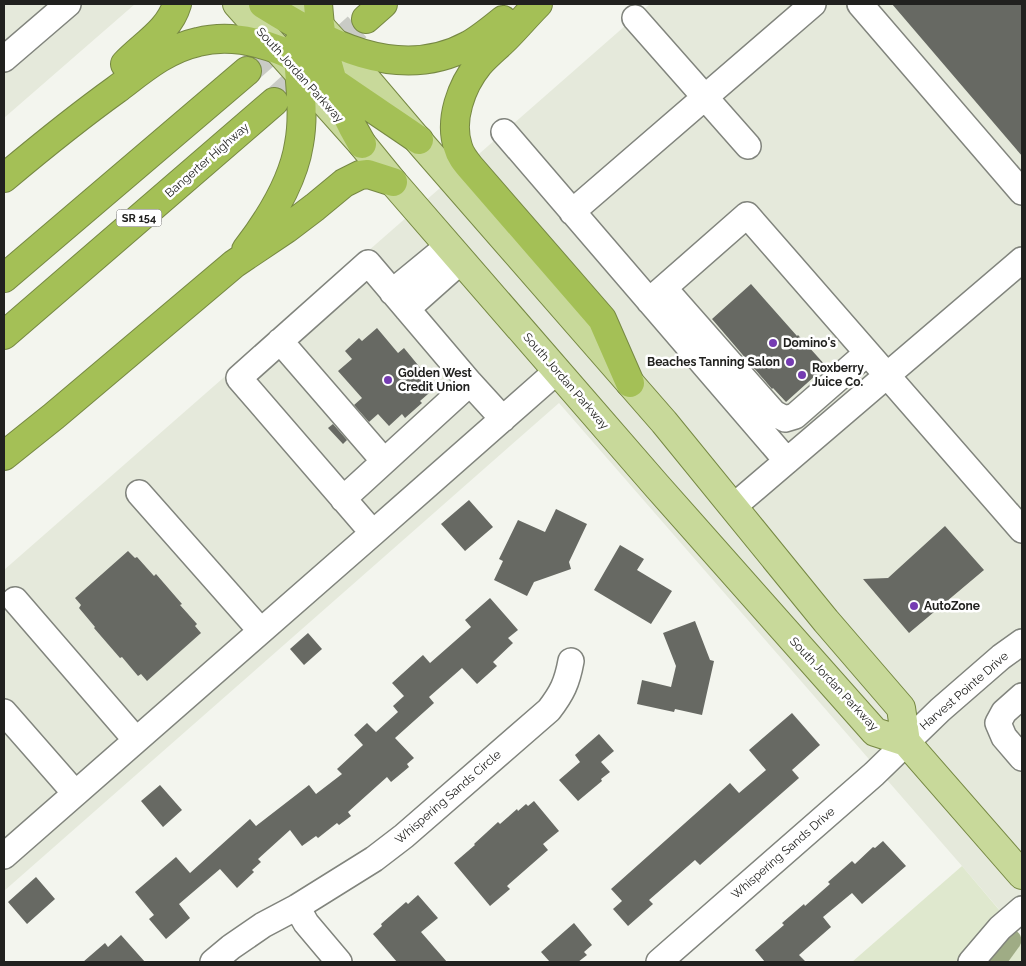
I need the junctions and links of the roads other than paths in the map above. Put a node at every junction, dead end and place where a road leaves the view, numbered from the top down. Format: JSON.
{"nodes":[{"id":1,"x":68,"y":4,"type":"edge"},
{"id":2,"x":177,"y":4,"type":"edge"},
{"id":3,"x":237,"y":4,"type":"edge"},
{"id":4,"x":263,"y":4,"type":"edge"},
{"id":5,"x":523,"y":4,"type":"edge"},
{"id":6,"x":538,"y":4,"type":"edge"},
{"id":7,"x":813,"y":4,"type":"edge"},
{"id":8,"x":860,"y":4,"type":"edge"},
{"id":9,"x":635,"y":18,"type":"dead end"},
{"id":10,"x":312,"y":21,"type":"edge"},
{"id":11,"x":4,"y":59,"type":"edge"},
{"id":12,"x":292,"y":61,"type":"junction"},
{"id":13,"x":247,"y":71,"type":"tunnel mouth"},
{"id":14,"x":333,"y":82,"type":"junction"},
{"id":15,"x":706,"y":97,"type":"junction"},
{"id":16,"x":274,"y":102,"type":"tunnel mouth"},
{"id":17,"x":72,"y":121,"type":"junction"},
{"id":18,"x":504,"y":132,"type":"dead end"},
{"id":19,"x":419,"y":140,"type":"junction"},
{"id":20,"x":362,"y":144,"type":"junction"},
{"id":21,"x":748,"y":146,"type":"dead end"},
{"id":22,"x":4,"y":178,"type":"edge"},
{"id":23,"x":393,"y":182,"type":"junction"},
{"id":24,"x":1022,"y":192,"type":"edge"},
{"id":25,"x":572,"y":212,"type":"junction"},
{"id":26,"x":454,"y":253,"type":"junction"},
{"id":27,"x":1022,"y":260,"type":"edge"},
{"id":28,"x":234,"y":264,"type":"junction"},
{"id":29,"x":4,"y":278,"type":"edge"},
{"id":30,"x":656,"y":294,"type":"junction"},
{"id":31,"x":400,"y":301,"type":"junction"},
{"id":32,"x":4,"y":335,"type":"edge"},
{"id":33,"x":280,"y":342,"type":"junction"},
{"id":34,"x":868,"y":353,"type":"junction"},
{"id":35,"x":557,"y":370,"type":"junction"},
{"id":36,"x":887,"y":375,"type":"junction"},
{"id":37,"x":470,"y":382,"type":"junction"},
{"id":38,"x":630,"y":383,"type":"junction"},
{"id":39,"x":503,"y":419,"type":"junction"},
{"id":40,"x":4,"y":456,"type":"edge"},
{"id":41,"x":384,"y":461,"type":"junction"},
{"id":42,"x":787,"y":461,"type":"junction"},
{"id":43,"x":139,"y":493,"type":"dead end"},
{"id":44,"x":343,"y":499,"type":"junction"},
{"id":45,"x":733,"y":507,"type":"junction"},
{"id":46,"x":1022,"y":530,"type":"edge"},
{"id":47,"x":373,"y":534,"type":"junction"},
{"id":48,"x":15,"y":600,"type":"dead end"},
{"id":49,"x":261,"y":631,"type":"junction"},
{"id":50,"x":1022,"y":642,"type":"edge"},
{"id":51,"x":571,"y":661,"type":"dead end"},
{"id":52,"x":1022,"y":696,"type":"edge"},
{"id":53,"x":4,"y":712,"type":"edge"},
{"id":54,"x":136,"y":740,"type":"junction"},
{"id":55,"x":906,"y":742,"type":"junction"},
{"id":56,"x":1022,"y":758,"type":"edge"},
{"id":57,"x":75,"y":793,"type":"junction"},
{"id":58,"x":4,"y":856,"type":"edge"},
{"id":59,"x":1022,"y":875,"type":"edge"},
{"id":60,"x":297,"y":907,"type":"junction"},
{"id":61,"x":1022,"y":909,"type":"edge"},
{"id":62,"x":213,"y":962,"type":"edge"},
{"id":63,"x":338,"y":962,"type":"edge"},
{"id":64,"x":659,"y":962,"type":"edge"},
{"id":65,"x":971,"y":962,"type":"edge"}],
"edges":[{"from":1,"to":11,"type":"street"},
{"from":2,"to":17,"type":"highway"},
{"from":3,"to":12,"type":"main road","name":"South Jordan Parkway"},
{"from":4,"to":10,"type":"highway"},
{"from":5,"to":10,"type":"highway"},
{"from":6,"to":38,"type":"highway"},
{"from":7,"to":15,"type":"street"},
{"from":8,"to":24,"type":"street"},
{"from":9,"to":15,"type":"street"},
{"from":10,"to":12,"type":"highway"},
{"from":10,"to":14,"type":"highway"},
{"from":10,"to":19,"type":"main road"},
{"from":12,"to":14,"type":"highway"},
{"from":12,"to":17,"type":"highway"},
{"from":12,"to":20,"type":"main road","name":"South Jordan Parkway"},
{"from":12,"to":28,"type":"highway"},
{"from":13,"to":29,"type":"highway"},
{"from":14,"to":19,"type":"highway"},
{"from":14,"to":20,"type":"highway"},
{"from":15,"to":21,"type":"street"},
{"from":15,"to":25,"type":"street"},
{"from":16,"to":32,"type":"highway","name":"Bangerter Highway","number":"SR 154"},
{"from":17,"to":22,"type":"highway"},
{"from":18,"to":25,"type":"street"},
{"from":19,"to":38,"type":"main road"},
{"from":20,"to":23,"type":"main road","name":"South Jordan Parkway"},
{"from":23,"to":26,"type":"main road","name":"South Jordan Parkway"},
{"from":23,"to":28,"type":"highway"},
{"from":25,"to":30,"type":"street"},
{"from":26,"to":31,"type":"street"},
{"from":26,"to":35,"type":"main road","name":"South Jordan Parkway"},
{"from":27,"to":36,"type":"street"},
{"from":28,"to":40,"type":"highway"},
{"from":30,"to":34,"type":"street"},
{"from":30,"to":34,"type":"street"},
{"from":30,"to":42,"type":"street"},
{"from":31,"to":33,"type":"street"},
{"from":31,"to":37,"type":"street"},
{"from":33,"to":41,"type":"street"},
{"from":33,"to":44,"type":"street"},
{"from":34,"to":36,"type":"street"},
{"from":35,"to":39,"type":"street"},
{"from":35,"to":55,"type":"main road","name":"South Jordan Parkway"},
{"from":36,"to":42,"type":"street"},
{"from":36,"to":46,"type":"street"},
{"from":37,"to":39,"type":"street"},
{"from":37,"to":41,"type":"street"},
{"from":38,"to":45,"type":"main road"},
{"from":39,"to":47,"type":"street"},
{"from":41,"to":44,"type":"street"},
{"from":42,"to":45,"type":"street"},
{"from":43,"to":49,"type":"street"},
{"from":44,"to":47,"type":"street"},
{"from":45,"to":55,"type":"main road"},
{"from":47,"to":49,"type":"street"},
{"from":48,"to":54,"type":"street"},
{"from":49,"to":54,"type":"street"},
{"from":50,"to":55,"type":"street","name":"Harvest Pointe Drive"},
{"from":51,"to":60,"type":"street","name":"Whispering Sands Circle"},
{"from":52,"to":56,"type":"street"},
{"from":53,"to":57,"type":"street"},
{"from":54,"to":57,"type":"street"},
{"from":55,"to":59,"type":"main road"},
{"from":55,"to":64,"type":"street","name":"Whispering Sands Drive"},
{"from":57,"to":58,"type":"street"},
{"from":60,"to":62,"type":"street"},
{"from":60,"to":63,"type":"street"},
{"from":61,"to":65,"type":"street"}]}
